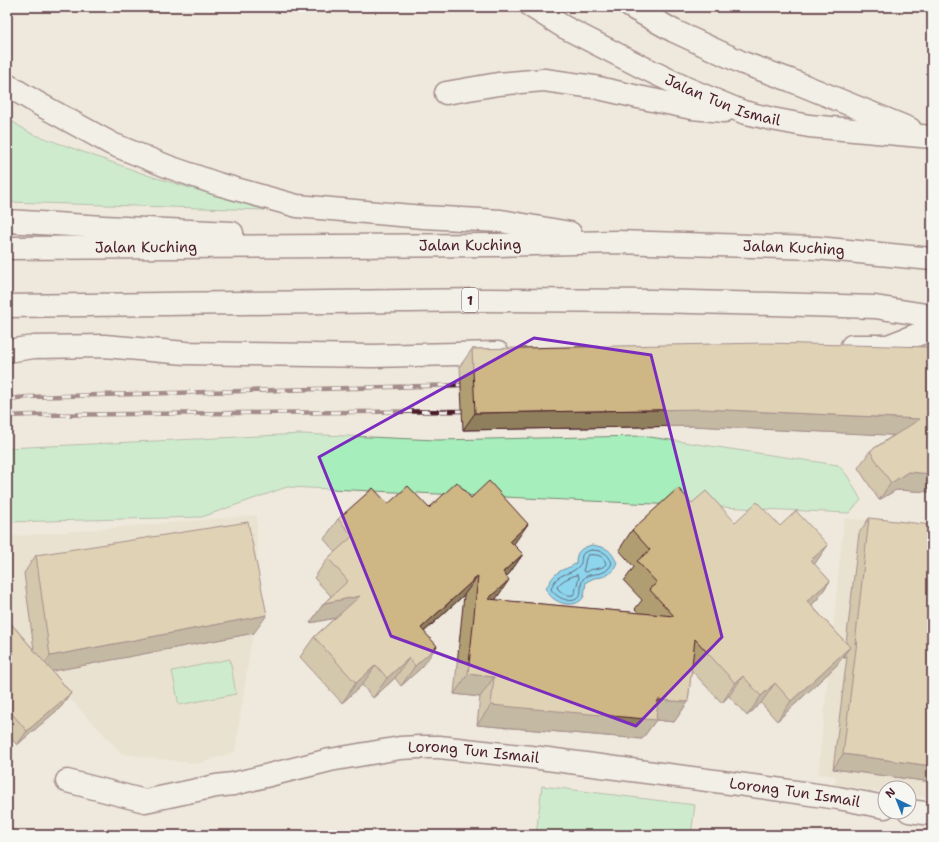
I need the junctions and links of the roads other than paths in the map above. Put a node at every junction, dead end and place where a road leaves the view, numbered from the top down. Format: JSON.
{"nodes":[{"id":1,"x":532,"y":7,"type":"edge"},
{"id":2,"x":631,"y":7,"type":"edge"},
{"id":3,"x":648,"y":7,"type":"edge"},
{"id":4,"x":674,"y":31,"type":"junction"},
{"id":5,"x":7,"y":85,"type":"edge"},
{"id":6,"x":446,"y":93,"type":"dead end"},
{"id":7,"x":743,"y":112,"type":"junction"},
{"id":8,"x":931,"y":137,"type":"edge"},
{"id":9,"x":7,"y":221,"type":"edge"},
{"id":10,"x":616,"y":242,"type":"junction"},
{"id":11,"x":299,"y":246,"type":"junction"},
{"id":12,"x":7,"y":248,"type":"edge"},
{"id":13,"x":932,"y":259,"type":"edge"},
{"id":14,"x":7,"y":306,"type":"edge"},
{"id":15,"x":932,"y":316,"type":"edge"},
{"id":16,"x":932,"y":329,"type":"edge"},
{"id":17,"x":833,"y":346,"type":"edge"},
{"id":18,"x":7,"y":351,"type":"edge"},
{"id":19,"x":521,"y":352,"type":"edge"},
{"id":20,"x":67,"y":781,"type":"dead end"},
{"id":21,"x":877,"y":805,"type":"edge"},
{"id":22,"x":917,"y":812,"type":"edge"},
{"id":23,"x":932,"y":814,"type":"edge"}],
"edges":[{"from":1,"to":7,"type":"main road","name":"Jalan Tun Ismail"},
{"from":2,"to":4,"type":"main road","name":"Jalan Tun Ismail"},
{"from":3,"to":4,"type":"main road"},
{"from":4,"to":8,"type":"main road","name":"Jalan Tun Ismail"},
{"from":5,"to":10,"type":"main road"},
{"from":6,"to":7,"type":"main road"},
{"from":7,"to":8,"type":"main road","name":"Jalan Tun Ismail"},
{"from":9,"to":11,"type":"main road"},
{"from":10,"to":11,"type":"main road","name":"Jalan Kuching"},
{"from":10,"to":13,"type":"main road","name":"Jalan Kuching"},
{"from":11,"to":12,"type":"main road","name":"Jalan Kuching"},
{"from":14,"to":15,"type":"main road","number":"1"},
{"from":16,"to":17,"type":"main road"},
{"from":18,"to":19,"type":"main road"},
{"from":20,"to":21,"type":"main road","name":"Lorong Tun Ismail"},
{"from":22,"to":23,"type":"main road"}]}
